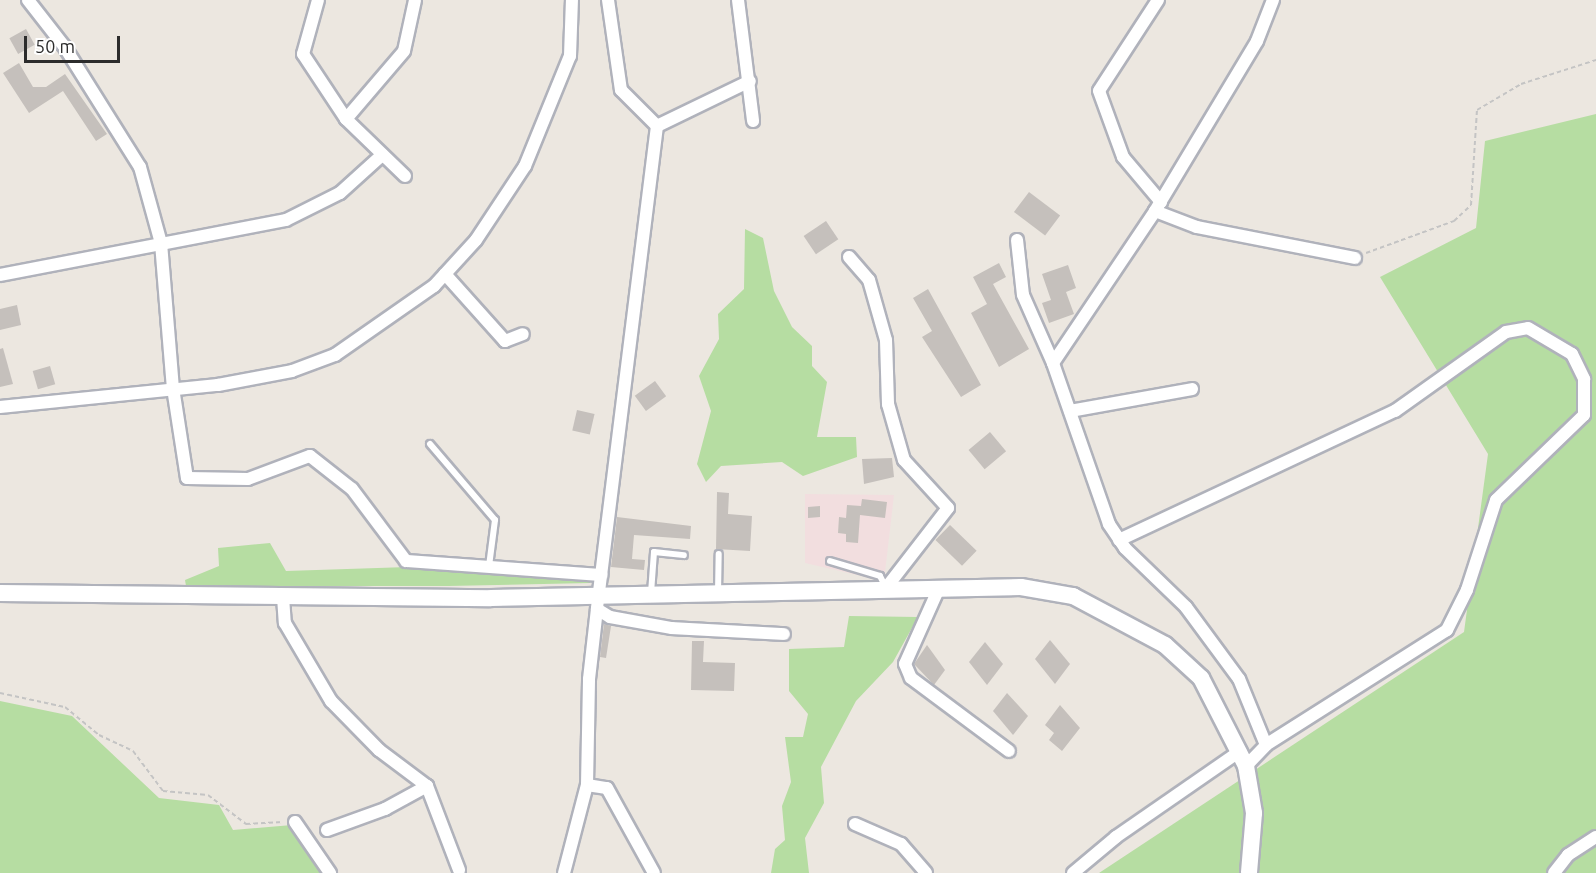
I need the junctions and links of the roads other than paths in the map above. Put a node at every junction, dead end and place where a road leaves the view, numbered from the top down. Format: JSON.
{"nodes":[{"id":1,"x":28,"y":0,"type":"edge"},
{"id":2,"x":318,"y":0,"type":"edge"},
{"id":3,"x":415,"y":0,"type":"edge"},
{"id":4,"x":572,"y":0,"type":"edge"},
{"id":5,"x":608,"y":0,"type":"edge"},
{"id":6,"x":738,"y":0,"type":"edge"},
{"id":7,"x":1158,"y":0,"type":"edge"},
{"id":8,"x":1274,"y":0,"type":"edge"},
{"id":9,"x":750,"y":81,"type":"junction"},
{"id":10,"x":346,"y":119,"type":"junction"},
{"id":11,"x":753,"y":121,"type":"dead end"},
{"id":12,"x":657,"y":126,"type":"junction"},
{"id":13,"x":382,"y":155,"type":"junction"},
{"id":14,"x":405,"y":176,"type":"dead end"},
{"id":15,"x":1158,"y":206,"type":"junction"},
{"id":16,"x":1017,"y":240,"type":"dead end"},
{"id":17,"x":161,"y":243,"type":"junction"},
{"id":18,"x":849,"y":257,"type":"dead end"},
{"id":19,"x":1355,"y":258,"type":"road end"},
{"id":20,"x":445,"y":274,"type":"junction"},
{"id":21,"x":0,"y":275,"type":"edge"},
{"id":22,"x":523,"y":334,"type":"dead end"},
{"id":23,"x":1053,"y":363,"type":"junction"},
{"id":24,"x":173,"y":388,"type":"junction"},
{"id":25,"x":1192,"y":389,"type":"dead end"},
{"id":26,"x":0,"y":407,"type":"edge"},
{"id":27,"x":1070,"y":411,"type":"junction"},
{"id":28,"x":430,"y":444,"type":"dead end"},
{"id":29,"x":1119,"y":540,"type":"junction"},
{"id":30,"x":719,"y":554,"type":"dead end"},
{"id":31,"x":684,"y":555,"type":"dead end"},
{"id":32,"x":830,"y":561,"type":"dead end"},
{"id":33,"x":489,"y":566,"type":"junction"},
{"id":34,"x":601,"y":575,"type":"junction"},
{"id":35,"x":886,"y":588,"type":"junction"},
{"id":36,"x":939,"y":588,"type":"junction"},
{"id":37,"x":0,"y":593,"type":"edge"},
{"id":38,"x":283,"y":597,"type":"junction"},
{"id":39,"x":651,"y":597,"type":"junction"},
{"id":40,"x":718,"y":597,"type":"junction"},
{"id":41,"x":598,"y":603,"type":"junction"},
{"id":42,"x":784,"y":634,"type":"dead end"},
{"id":43,"x":1266,"y":745,"type":"junction"},
{"id":44,"x":1009,"y":752,"type":"dead end"},
{"id":45,"x":1243,"y":759,"type":"junction"},
{"id":46,"x":587,"y":785,"type":"junction"},
{"id":47,"x":427,"y":786,"type":"junction"},
{"id":48,"x":295,"y":822,"type":"road end"},
{"id":49,"x":855,"y":824,"type":"dead end"},
{"id":50,"x":327,"y":830,"type":"dead end"},
{"id":51,"x":1596,"y":837,"type":"edge"},
{"id":52,"x":459,"y":870,"type":"dead end"},
{"id":53,"x":330,"y":873,"type":"edge"},
{"id":54,"x":564,"y":873,"type":"edge"},
{"id":55,"x":654,"y":873,"type":"edge"},
{"id":56,"x":926,"y":873,"type":"edge"},
{"id":57,"x":1073,"y":873,"type":"edge"},
{"id":58,"x":1249,"y":873,"type":"edge"},
{"id":59,"x":1554,"y":873,"type":"edge"}],
"edges":[{"from":1,"to":17,"type":"street"},
{"from":2,"to":10,"type":"street"},
{"from":3,"to":10,"type":"street"},
{"from":4,"to":20,"type":"street"},
{"from":5,"to":12,"type":"street"},
{"from":6,"to":9,"type":"street"},
{"from":7,"to":15,"type":"street"},
{"from":8,"to":15,"type":"street"},
{"from":9,"to":11,"type":"street"},
{"from":9,"to":12,"type":"street"},
{"from":10,"to":13,"type":"street"},
{"from":12,"to":34,"type":"street"},
{"from":13,"to":14,"type":"street"},
{"from":13,"to":17,"type":"street"},
{"from":15,"to":19,"type":"street"},
{"from":15,"to":23,"type":"street"},
{"from":16,"to":23,"type":"street"},
{"from":17,"to":21,"type":"street"},
{"from":17,"to":24,"type":"street"},
{"from":18,"to":35,"type":"street"},
{"from":20,"to":22,"type":"street"},
{"from":20,"to":24,"type":"street"},
{"from":23,"to":27,"type":"street"},
{"from":24,"to":26,"type":"street"},
{"from":24,"to":33,"type":"street"},
{"from":25,"to":27,"type":"street"},
{"from":27,"to":29,"type":"street"},
{"from":28,"to":33,"type":"lane"},
{"from":29,"to":43,"type":"street"},
{"from":29,"to":43,"type":"street"},
{"from":30,"to":40,"type":"lane"},
{"from":31,"to":39,"type":"lane"},
{"from":32,"to":35,"type":"lane"},
{"from":33,"to":34,"type":"street"},
{"from":34,"to":41,"type":"street"},
{"from":35,"to":36,"type":"main road"},
{"from":35,"to":40,"type":"main road"},
{"from":36,"to":44,"type":"street"},
{"from":36,"to":45,"type":"main road"},
{"from":37,"to":38,"type":"main road"},
{"from":38,"to":41,"type":"main road"},
{"from":38,"to":47,"type":"street"},
{"from":39,"to":40,"type":"main road"},
{"from":39,"to":41,"type":"main road"},
{"from":41,"to":42,"type":"street"},
{"from":41,"to":46,"type":"street"},
{"from":43,"to":45,"type":"street"},
{"from":45,"to":57,"type":"street"},
{"from":45,"to":58,"type":"main road"},
{"from":46,"to":54,"type":"street"},
{"from":46,"to":55,"type":"street"},
{"from":47,"to":50,"type":"street"},
{"from":47,"to":52,"type":"street"},
{"from":48,"to":53,"type":"street"},
{"from":49,"to":56,"type":"street"},
{"from":51,"to":59,"type":"street"}]}
